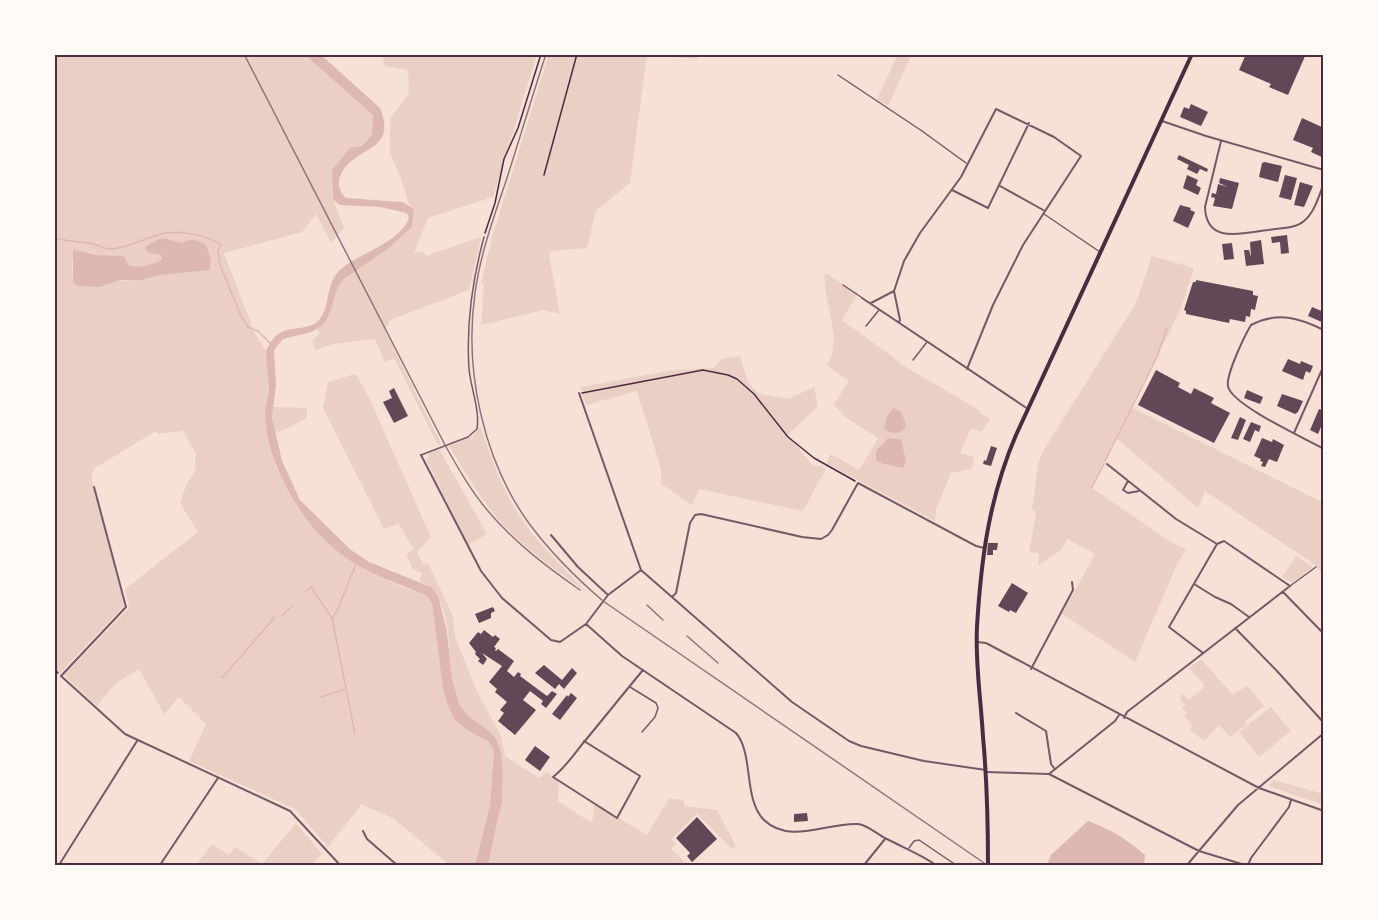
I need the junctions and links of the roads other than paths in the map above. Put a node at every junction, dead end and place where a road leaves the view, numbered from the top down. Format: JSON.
{"nodes":[{"id":1,"x":1192,"y":54,"type":"edge"},
{"id":2,"x":838,"y":75,"type":"dead end"},
{"id":3,"x":1162,"y":121,"type":"junction"},
{"id":4,"x":1029,"y":123,"type":"junction"},
{"id":5,"x":1221,"y":141,"type":"junction"},
{"id":6,"x":968,"y":164,"type":"junction"},
{"id":7,"x":1324,"y":170,"type":"edge"},
{"id":8,"x":1324,"y":183,"type":"edge"},
{"id":9,"x":1000,"y":186,"type":"junction"},
{"id":10,"x":952,"y":189,"type":"junction"},
{"id":11,"x":1044,"y":212,"type":"junction"},
{"id":12,"x":484,"y":237,"type":"road end"},
{"id":13,"x":1101,"y":252,"type":"junction"},
{"id":14,"x":843,"y":285,"type":"dead end"},
{"id":15,"x":894,"y":291,"type":"junction"},
{"id":16,"x":862,"y":298,"type":"joint"},
{"id":17,"x":871,"y":304,"type":"junction"},
{"id":18,"x":880,"y":310,"type":"junction"},
{"id":19,"x":899,"y":322,"type":"junction"},
{"id":20,"x":866,"y":326,"type":"dead end"},
{"id":21,"x":1324,"y":330,"type":"edge"},
{"id":22,"x":927,"y":342,"type":"junction"},
{"id":23,"x":913,"y":360,"type":"dead end"},
{"id":24,"x":1324,"y":365,"type":"edge"},
{"id":25,"x":967,"y":369,"type":"junction"},
{"id":26,"x":579,"y":393,"type":"road end"},
{"id":27,"x":1028,"y":409,"type":"junction"},
{"id":28,"x":1294,"y":433,"type":"junction"},
{"id":29,"x":1324,"y":449,"type":"edge"},
{"id":30,"x":421,"y":455,"type":"joint"},
{"id":31,"x":1107,"y":464,"type":"dead end"},
{"id":32,"x":1128,"y":481,"type":"junction"},
{"id":33,"x":94,"y":486,"type":"dead end"},
{"id":34,"x":1139,"y":490,"type":"junction"},
{"id":35,"x":551,"y":535,"type":"dead end"},
{"id":36,"x":1217,"y":544,"type":"junction"},
{"id":37,"x":984,"y":548,"type":"junction"},
{"id":38,"x":1316,"y":567,"type":"dead end"},
{"id":39,"x":641,"y":570,"type":"junction"},
{"id":40,"x":1072,"y":582,"type":"dead end"},
{"id":41,"x":1194,"y":584,"type":"junction"},
{"id":42,"x":1290,"y":586,"type":"junction"},
{"id":43,"x":1283,"y":592,"type":"junction"},
{"id":44,"x":608,"y":595,"type":"junction"},
{"id":45,"x":672,"y":597,"type":"junction"},
{"id":46,"x":1249,"y":617,"type":"junction"},
{"id":47,"x":585,"y":624,"type":"junction"},
{"id":48,"x":1324,"y":627,"type":"edge"},
{"id":49,"x":1235,"y":628,"type":"junction"},
{"id":50,"x":1320,"y":631,"type":"junction"},
{"id":51,"x":1324,"y":634,"type":"edge"},
{"id":52,"x":977,"y":642,"type":"junction"},
{"id":53,"x":1203,"y":653,"type":"junction"},
{"id":54,"x":1031,"y":669,"type":"junction"},
{"id":55,"x":643,"y":670,"type":"junction"},
{"id":56,"x":629,"y":687,"type":"junction"},
{"id":57,"x":1016,"y":713,"type":"dead end"},
{"id":58,"x":1119,"y":715,"type":"junction"},
{"id":59,"x":1124,"y":717,"type":"junction"},
{"id":60,"x":1324,"y":723,"type":"edge"},
{"id":61,"x":642,"y":732,"type":"dead end"},
{"id":62,"x":1324,"y":733,"type":"edge"},
{"id":63,"x":137,"y":741,"type":"junction"},
{"id":64,"x":584,"y":741,"type":"junction"},
{"id":65,"x":1054,"y":768,"type":"junction"},
{"id":66,"x":986,"y":771,"type":"junction"},
{"id":67,"x":1049,"y":774,"type":"junction"},
{"id":68,"x":218,"y":778,"type":"junction"},
{"id":69,"x":1259,"y":788,"type":"junction"},
{"id":70,"x":1292,"y":800,"type":"junction"},
{"id":71,"x":1324,"y":811,"type":"edge"},
{"id":72,"x":363,"y":831,"type":"dead end"},
{"id":73,"x":885,"y":839,"type":"junction"},
{"id":74,"x":909,"y":849,"type":"junction"},
{"id":75,"x":1199,"y":851,"type":"junction"},
{"id":76,"x":59,"y":865,"type":"edge"},
{"id":77,"x":160,"y":865,"type":"edge"},
{"id":78,"x":340,"y":865,"type":"edge"},
{"id":79,"x":397,"y":865,"type":"edge"},
{"id":80,"x":864,"y":865,"type":"edge"},
{"id":81,"x":936,"y":865,"type":"edge"},
{"id":82,"x":956,"y":865,"type":"edge"},
{"id":83,"x":988,"y":865,"type":"edge"},
{"id":84,"x":1187,"y":865,"type":"edge"},
{"id":85,"x":1247,"y":865,"type":"edge"}],
"edges":[{"from":1,"to":3,"type":"main road"},
{"from":2,"to":6,"type":"lane"},
{"from":3,"to":5,"type":"street"},
{"from":3,"to":13,"type":"main road"},
{"from":4,"to":6,"type":"street"},
{"from":4,"to":9,"type":"street"},
{"from":4,"to":11,"type":"street"},
{"from":5,"to":7,"type":"street"},
{"from":5,"to":8,"type":"street"},
{"from":6,"to":10,"type":"street"},
{"from":9,"to":10,"type":"street"},
{"from":9,"to":11,"type":"street"},
{"from":10,"to":15,"type":"street"},
{"from":11,"to":13,"type":"lane"},
{"from":11,"to":25,"type":"street"},
{"from":12,"to":30,"type":"lane"},
{"from":13,"to":27,"type":"main road"},
{"from":14,"to":16,"type":"lane"},
{"from":15,"to":17,"type":"street"},
{"from":15,"to":19,"type":"street"},
{"from":16,"to":17,"type":"street"},
{"from":17,"to":18,"type":"street"},
{"from":18,"to":19,"type":"street"},
{"from":18,"to":20,"type":"lane"},
{"from":19,"to":22,"type":"street"},
{"from":21,"to":28,"type":"street"},
{"from":22,"to":23,"type":"lane"},
{"from":22,"to":25,"type":"street"},
{"from":24,"to":28,"type":"street"},
{"from":25,"to":27,"type":"street"},
{"from":26,"to":39,"type":"street"},
{"from":27,"to":37,"type":"main road"},
{"from":28,"to":29,"type":"street"},
{"from":30,"to":47,"type":"street"},
{"from":31,"to":32,"type":"street"},
{"from":32,"to":34,"type":"street"},
{"from":32,"to":34,"type":"street"},
{"from":33,"to":63,"type":"street"},
{"from":34,"to":36,"type":"street"},
{"from":35,"to":44,"type":"street"},
{"from":36,"to":41,"type":"street"},
{"from":36,"to":42,"type":"street"},
{"from":37,"to":45,"type":"street"},
{"from":37,"to":52,"type":"main road"},
{"from":38,"to":42,"type":"lane"},
{"from":39,"to":44,"type":"street"},
{"from":39,"to":45,"type":"street"},
{"from":40,"to":54,"type":"street"},
{"from":41,"to":46,"type":"street"},
{"from":41,"to":53,"type":"street"},
{"from":42,"to":43,"type":"street"},
{"from":43,"to":46,"type":"street"},
{"from":43,"to":50,"type":"street"},
{"from":44,"to":47,"type":"street"},
{"from":45,"to":66,"type":"street"},
{"from":46,"to":49,"type":"street"},
{"from":47,"to":55,"type":"street"},
{"from":48,"to":50,"type":"street"},
{"from":49,"to":53,"type":"street"},
{"from":49,"to":60,"type":"street"},
{"from":50,"to":51,"type":"street"},
{"from":52,"to":54,"type":"street"},
{"from":52,"to":66,"type":"main road"},
{"from":53,"to":59,"type":"street"},
{"from":54,"to":58,"type":"street"},
{"from":55,"to":56,"type":"street"},
{"from":55,"to":73,"type":"street"},
{"from":56,"to":61,"type":"lane"},
{"from":56,"to":64,"type":"street"},
{"from":57,"to":65,"type":"street"},
{"from":58,"to":59,"type":"street"},
{"from":58,"to":65,"type":"street"},
{"from":59,"to":69,"type":"street"},
{"from":62,"to":69,"type":"street"},
{"from":63,"to":68,"type":"street"},
{"from":63,"to":76,"type":"street"},
{"from":64,"to":64,"type":"street"},
{"from":65,"to":67,"type":"street"},
{"from":66,"to":67,"type":"street"},
{"from":66,"to":83,"type":"main road"},
{"from":67,"to":75,"type":"street"},
{"from":68,"to":77,"type":"street"},
{"from":68,"to":78,"type":"street"},
{"from":69,"to":70,"type":"street"},
{"from":69,"to":75,"type":"street"},
{"from":70,"to":71,"type":"street"},
{"from":70,"to":85,"type":"street"},
{"from":72,"to":79,"type":"street"},
{"from":73,"to":74,"type":"street"},
{"from":73,"to":80,"type":"street"},
{"from":74,"to":81,"type":"street"},
{"from":74,"to":82,"type":"lane"},
{"from":75,"to":84,"type":"street"},
{"from":75,"to":85,"type":"street"}]}
